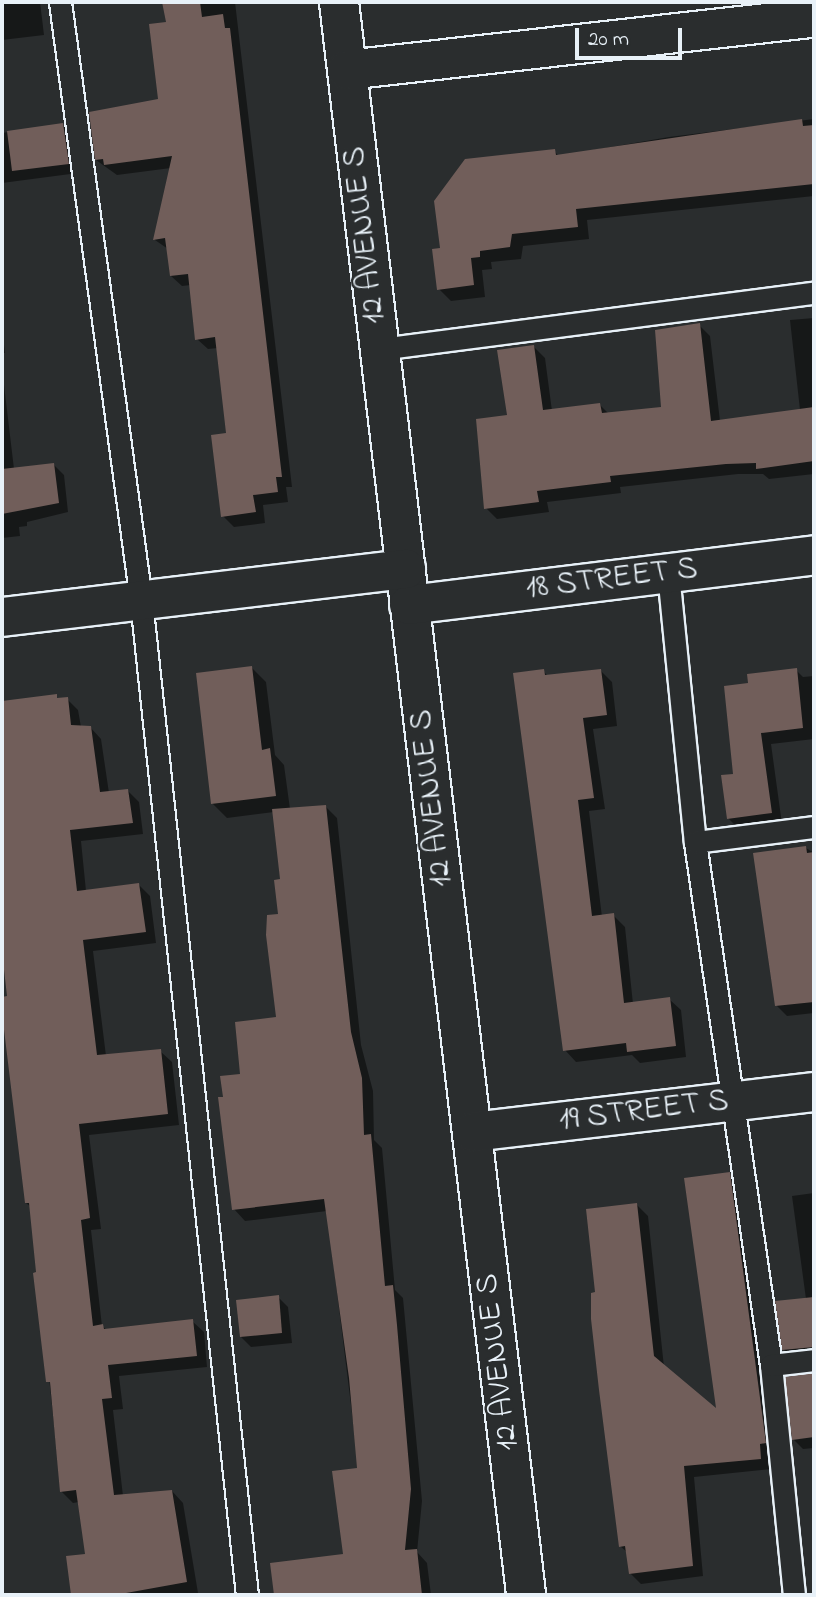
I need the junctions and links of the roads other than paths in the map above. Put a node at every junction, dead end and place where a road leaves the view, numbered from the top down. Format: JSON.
{"nodes":[{"id":1,"x":60,"y":2,"type":"edge"},
{"id":2,"x":338,"y":2,"type":"edge"},
{"id":3,"x":814,"y":18,"type":"edge"},
{"id":4,"x":347,"y":70,"type":"junction"},
{"id":5,"x":814,"y":293,"type":"edge"},
{"id":6,"x":380,"y":349,"type":"junction"},
{"id":7,"x":814,"y":555,"type":"edge"},
{"id":8,"x":668,"y":573,"type":"junction"},
{"id":9,"x":408,"y":587,"type":"junction"},
{"id":10,"x":141,"y":600,"type":"junction"},
{"id":11,"x":2,"y":617,"type":"edge"},
{"id":12,"x":814,"y":827,"type":"edge"},
{"id":13,"x":695,"y":842,"type":"junction"},
{"id":14,"x":814,"y":1092,"type":"edge"},
{"id":15,"x":730,"y":1102,"type":"junction"},
{"id":16,"x":473,"y":1132,"type":"junction"},
{"id":17,"x":814,"y":1360,"type":"edge"},
{"id":18,"x":771,"y":1365,"type":"junction"},
{"id":19,"x":247,"y":1595,"type":"edge"},
{"id":20,"x":526,"y":1595,"type":"edge"},
{"id":21,"x":794,"y":1595,"type":"edge"}],
"edges":[{"from":1,"to":10,"type":"lane"},
{"from":2,"to":4,"type":"street","name":"12 AVENUE S"},
{"from":3,"to":4,"type":"street"},
{"from":4,"to":6,"type":"street","name":"12 AVENUE S"},
{"from":5,"to":6,"type":"lane"},
{"from":6,"to":9,"type":"street","name":"12 AVENUE S"},
{"from":7,"to":8,"type":"street","name":"18 STREET S"},
{"from":8,"to":9,"type":"street","name":"18 STREET S"},
{"from":8,"to":13,"type":"lane"},
{"from":9,"to":10,"type":"street","name":"18 STREET S"},
{"from":9,"to":16,"type":"street","name":"12 AVENUE S"},
{"from":10,"to":11,"type":"street","name":"18 STREET S"},
{"from":10,"to":19,"type":"lane"},
{"from":12,"to":13,"type":"lane"},
{"from":13,"to":15,"type":"lane"},
{"from":14,"to":15,"type":"street","name":"19 STREET S"},
{"from":15,"to":16,"type":"street","name":"19 STREET S"},
{"from":15,"to":18,"type":"lane"},
{"from":16,"to":20,"type":"street","name":"12 AVENUE S"},
{"from":17,"to":18,"type":"lane"},
{"from":18,"to":21,"type":"lane"}]}
